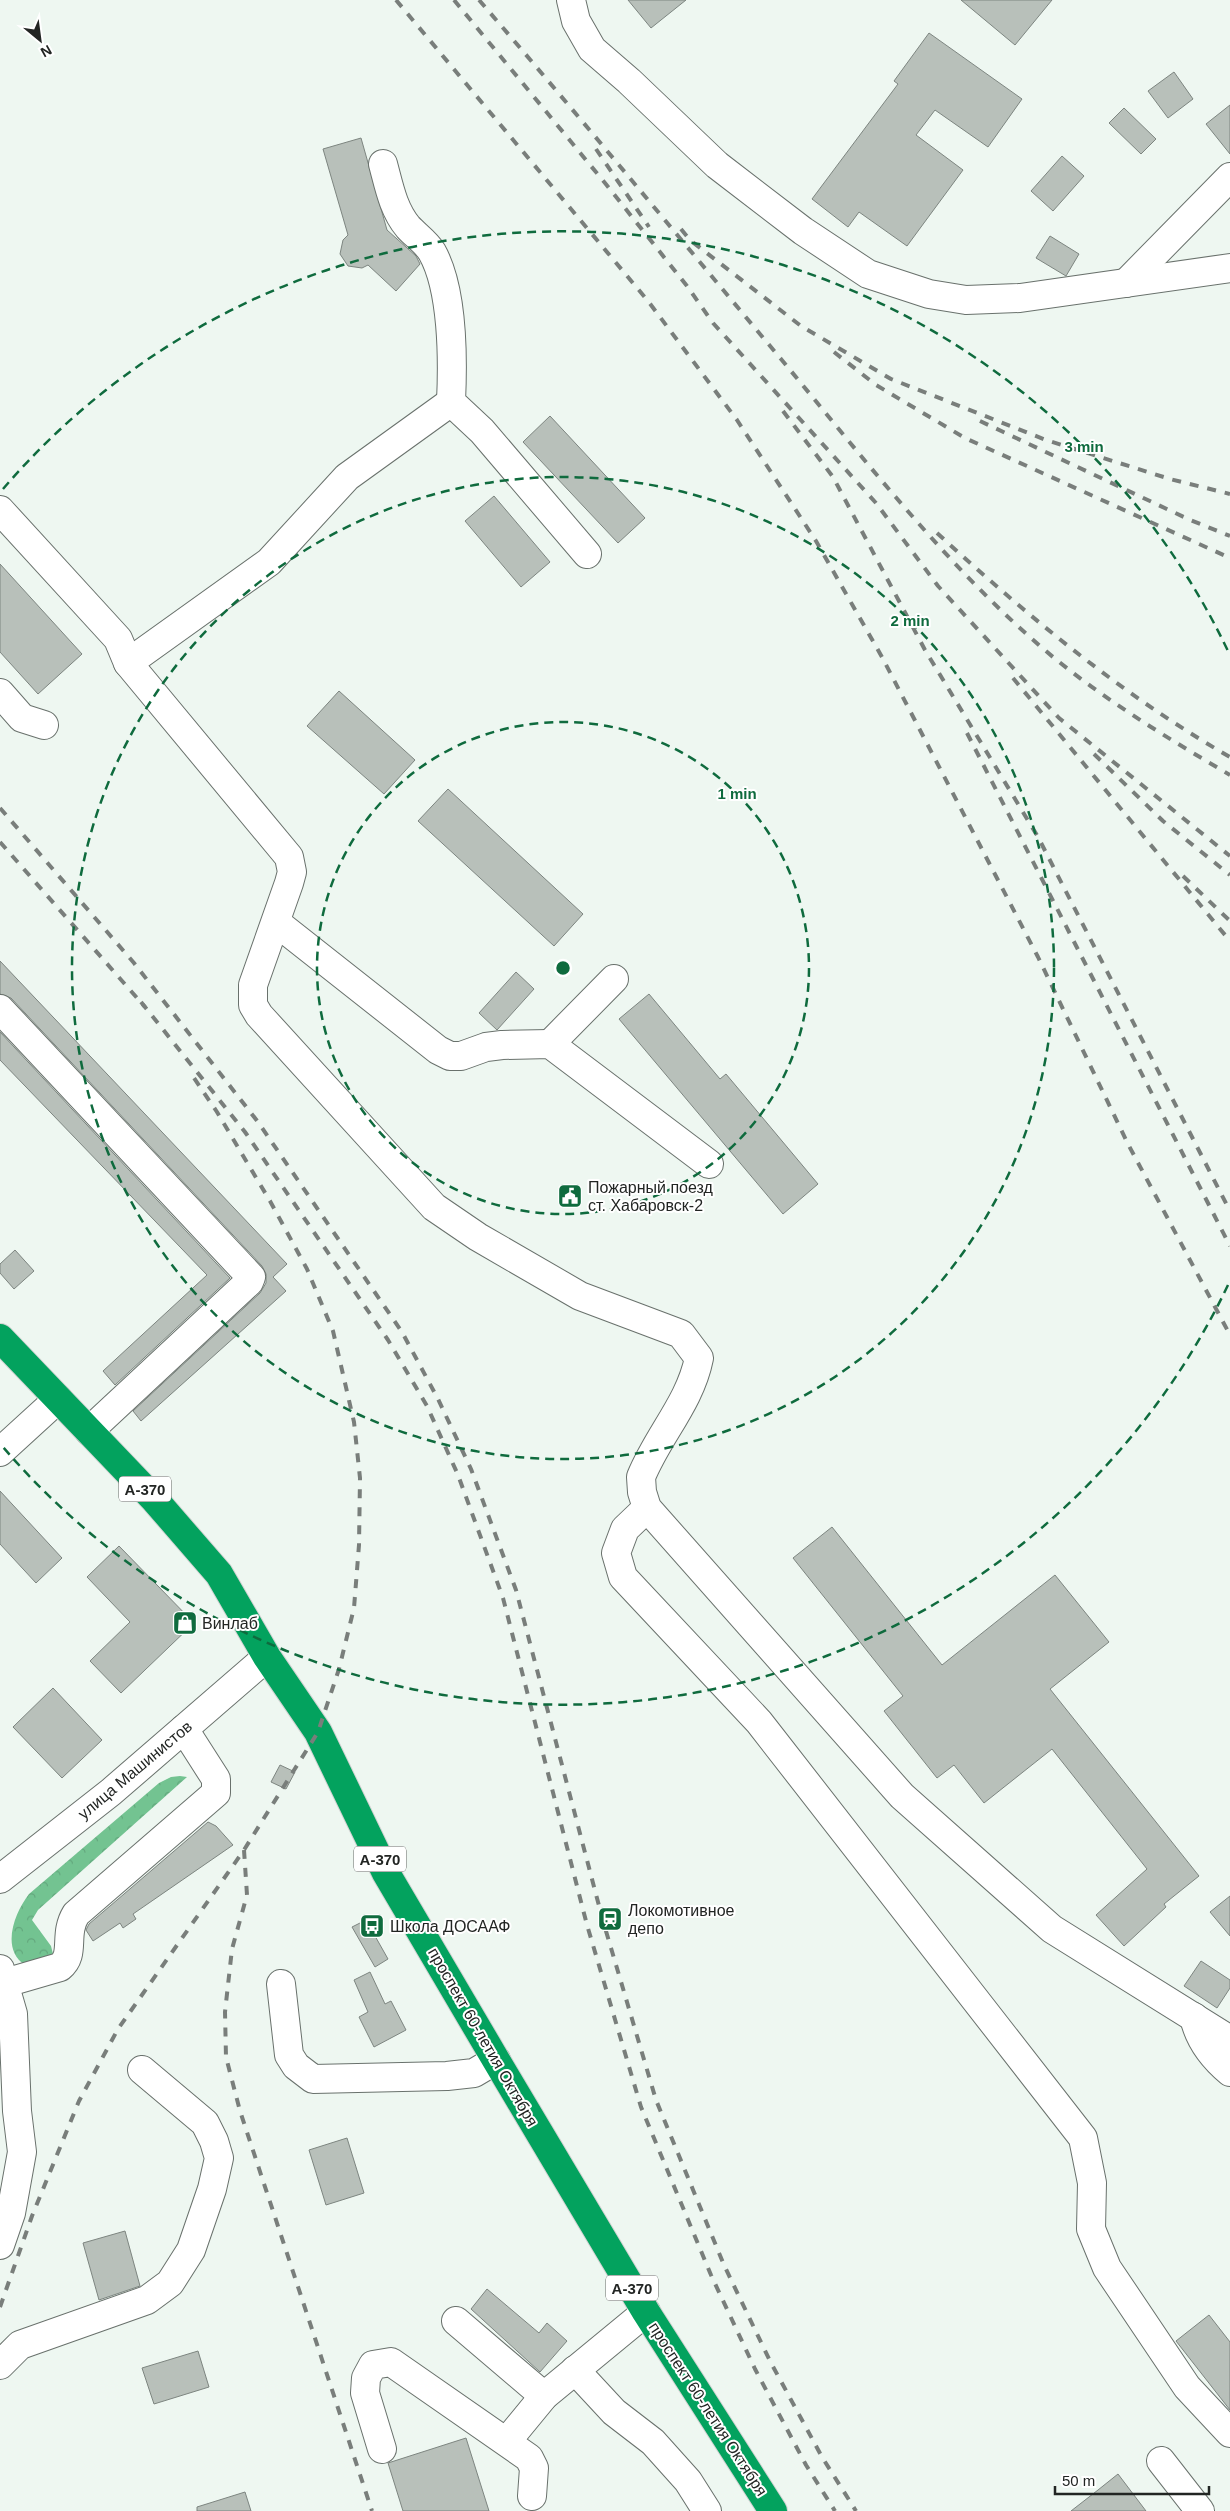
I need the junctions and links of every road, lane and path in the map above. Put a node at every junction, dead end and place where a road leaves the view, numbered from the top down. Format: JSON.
{"nodes":[{"id":1,"x":571,"y":0,"type":"edge"},
{"id":2,"x":383,"y":164,"type":"dead end"},
{"id":3,"x":1230,"y":177,"type":"edge"},
{"id":4,"x":1230,"y":268,"type":"edge"},
{"id":5,"x":1126,"y":283,"type":"junction"},
{"id":6,"x":452,"y":402,"type":"junction"},
{"id":7,"x":5,"y":525,"type":"edge"},
{"id":8,"x":588,"y":554,"type":"dead end"},
{"id":9,"x":128,"y":663,"type":"junction"},
{"id":10,"x":0,"y":693,"type":"edge"},
{"id":11,"x":44,"y":726,"type":"dead end"},
{"id":12,"x":277,"y":923,"type":"junction"},
{"id":13,"x":614,"y":979,"type":"dead end"},
{"id":14,"x":0,"y":1009,"type":"edge"},
{"id":15,"x":550,"y":1044,"type":"junction"},
{"id":16,"x":708,"y":1164,"type":"dead end"},
{"id":17,"x":0,"y":1338,"type":"edge"},
{"id":18,"x":58,"y":1399,"type":"junction"},
{"id":19,"x":89,"y":1431,"type":"junction"},
{"id":20,"x":0,"y":1452,"type":"edge"},
{"id":21,"x":646,"y":1508,"type":"junction"},
{"id":22,"x":267,"y":1657,"type":"junction"},
{"id":23,"x":184,"y":1729,"type":"junction"},
{"id":24,"x":0,"y":1880,"type":"edge"},
{"id":25,"x":3,"y":1976,"type":"edge"},
{"id":26,"x":281,"y":1984,"type":"dead end"},
{"id":27,"x":1194,"y":2018,"type":"junction"},
{"id":28,"x":1230,"y":2040,"type":"edge"},
{"id":29,"x":496,"y":2060,"type":"junction"},
{"id":30,"x":142,"y":2070,"type":"dead end"},
{"id":31,"x":1230,"y":2072,"type":"edge"},
{"id":32,"x":0,"y":2245,"type":"edge"},
{"id":33,"x":646,"y":2312,"type":"junction"},
{"id":34,"x":456,"y":2320,"type":"dead end"},
{"id":35,"x":0,"y":2366,"type":"edge"},
{"id":36,"x":575,"y":2370,"type":"junction"},
{"id":37,"x":544,"y":2396,"type":"junction"},
{"id":38,"x":1230,"y":2433,"type":"edge"},
{"id":39,"x":507,"y":2441,"type":"junction"},
{"id":40,"x":382,"y":2449,"type":"dead end"},
{"id":41,"x":1161,"y":2461,"type":"dead end"},
{"id":42,"x":532,"y":2496,"type":"dead end"},
{"id":43,"x":706,"y":2511,"type":"edge"},
{"id":44,"x":773,"y":2511,"type":"edge"},
{"id":45,"x":1200,"y":2511,"type":"edge"}],
"edges":[{"from":1,"to":5,"type":"street"},
{"from":2,"to":6,"type":"street"},
{"from":3,"to":5,"type":"street"},
{"from":4,"to":5,"type":"street"},
{"from":6,"to":8,"type":"street"},
{"from":6,"to":9,"type":"street"},
{"from":7,"to":9,"type":"street"},
{"from":9,"to":12,"type":"street"},
{"from":10,"to":11,"type":"street"},
{"from":12,"to":15,"type":"street"},
{"from":12,"to":21,"type":"street"},
{"from":13,"to":15,"type":"street"},
{"from":14,"to":19,"type":"street"},
{"from":15,"to":16,"type":"street"},
{"from":17,"to":18,"type":"highway","name":"проспект 60-летия Октября","number":"А-370"},
{"from":18,"to":19,"type":"highway","name":"проспект 60-летия Октября","number":"А-370"},
{"from":18,"to":20,"type":"street"},
{"from":19,"to":22,"type":"highway","name":"проспект 60-летия Октября","number":"А-370"},
{"from":21,"to":27,"type":"street"},
{"from":21,"to":38,"type":"street"},
{"from":22,"to":23,"type":"street","name":"улица Машинистов"},
{"from":22,"to":29,"type":"highway","name":"проспект 60-летия Октября","number":"А-370"},
{"from":23,"to":24,"type":"street","name":"улица Машинистов"},
{"from":23,"to":25,"type":"street"},
{"from":25,"to":32,"type":"street"},
{"from":26,"to":29,"type":"street"},
{"from":27,"to":28,"type":"street"},
{"from":27,"to":31,"type":"street"},
{"from":29,"to":33,"type":"highway","name":"проспект 60-летия Октября","number":"А-370"},
{"from":30,"to":35,"type":"street"},
{"from":33,"to":36,"type":"street"},
{"from":33,"to":44,"type":"highway","name":"проспект 60-летия Октября","number":"А-370"},
{"from":34,"to":37,"type":"street"},
{"from":36,"to":37,"type":"street"},
{"from":36,"to":43,"type":"street"},
{"from":37,"to":39,"type":"street"},
{"from":39,"to":40,"type":"street"},
{"from":39,"to":42,"type":"street"},
{"from":41,"to":45,"type":"street"}]}
